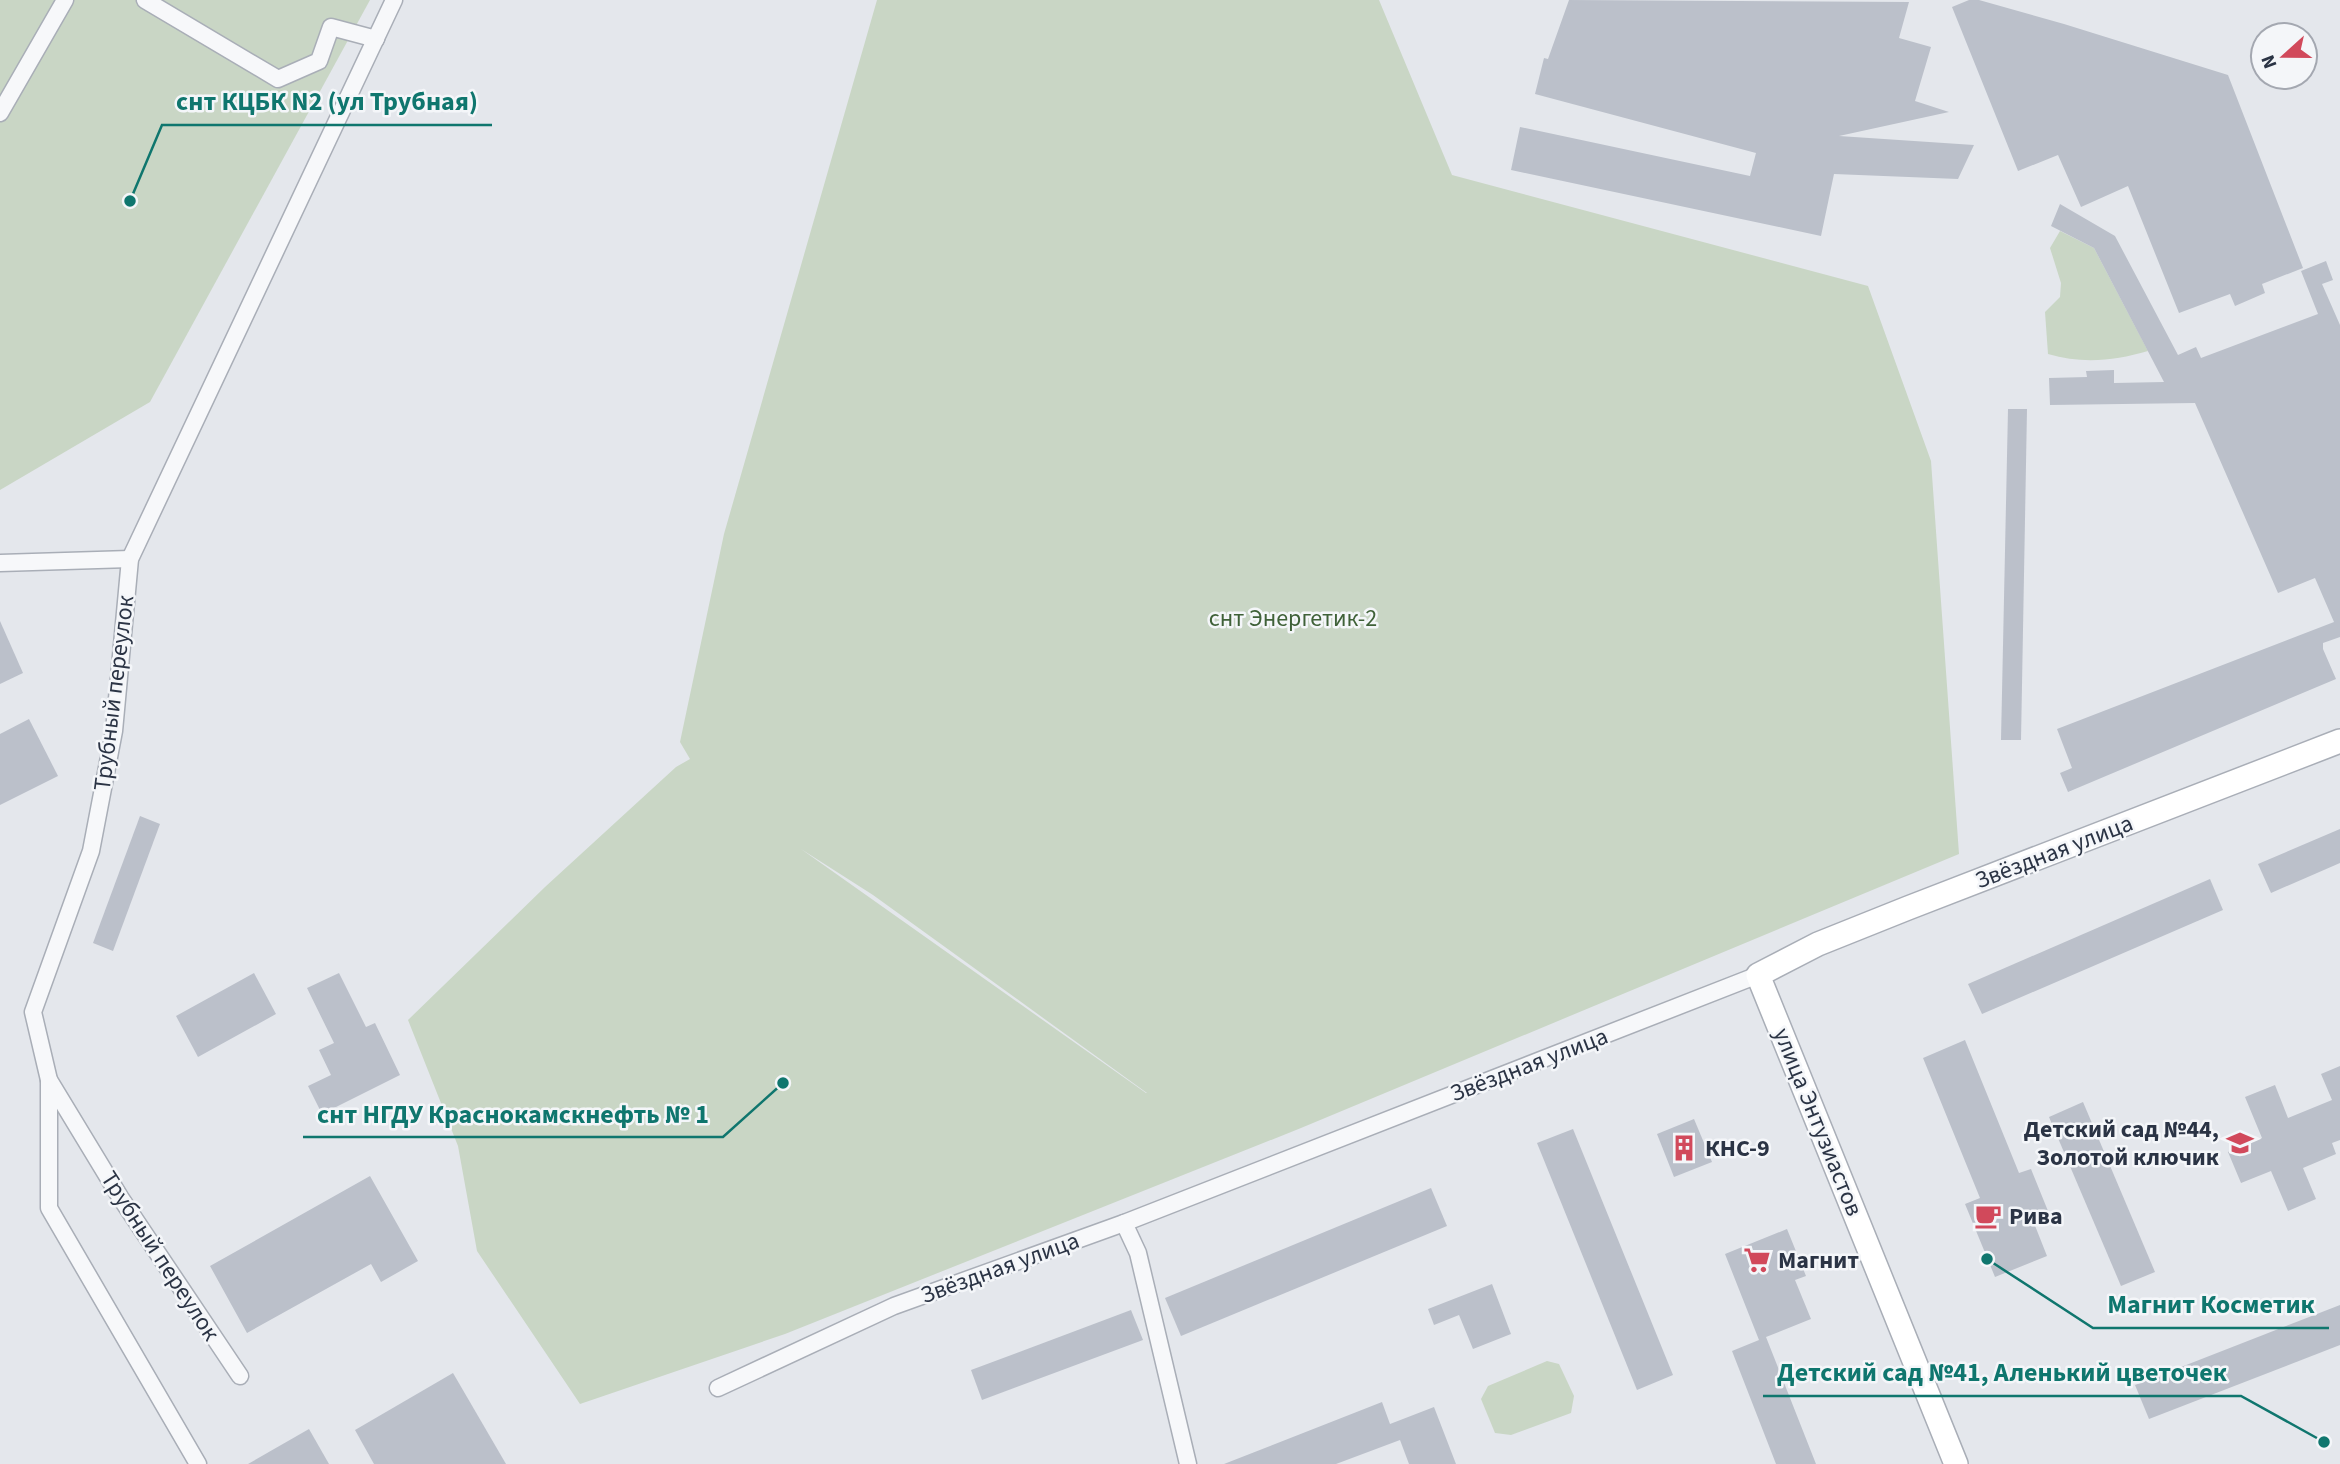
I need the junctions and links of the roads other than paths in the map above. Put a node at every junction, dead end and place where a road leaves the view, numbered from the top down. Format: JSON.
{"nodes":[{"id":1,"x":65,"y":0,"type":"edge"},
{"id":2,"x":145,"y":0,"type":"edge"},
{"id":3,"x":394,"y":0,"type":"edge"},
{"id":4,"x":376,"y":39,"type":"junction"},
{"id":5,"x":0,"y":113,"type":"edge"},
{"id":6,"x":130,"y":559,"type":"junction"},
{"id":7,"x":0,"y":563,"type":"edge"},
{"id":8,"x":2340,"y":741,"type":"edge"},
{"id":9,"x":1758,"y":975,"type":"junction"},
{"id":10,"x":49,"y":1080,"type":"junction"},
{"id":11,"x":1124,"y":1223,"type":"junction"},
{"id":12,"x":240,"y":1376,"type":"dead end"},
{"id":13,"x":718,"y":1388,"type":"dead end"},
{"id":14,"x":198,"y":1464,"type":"edge"},
{"id":15,"x":1188,"y":1464,"type":"edge"},
{"id":16,"x":1956,"y":1464,"type":"edge"}],
"edges":[{"from":1,"to":5,"type":"street"},
{"from":2,"to":4,"type":"street"},
{"from":3,"to":4,"type":"street","name":"Трубный переулок"},
{"from":4,"to":6,"type":"street","name":"Трубный переулок"},
{"from":6,"to":7,"type":"street"},
{"from":6,"to":10,"type":"street","name":"Трубный переулок"},
{"from":8,"to":9,"type":"street","name":"Звёздная улица"},
{"from":9,"to":11,"type":"street","name":"Звёздная улица"},
{"from":9,"to":16,"type":"street","name":"улица Энтузиастов"},
{"from":10,"to":12,"type":"street","name":"Трубный переулок"},
{"from":10,"to":14,"type":"street"},
{"from":11,"to":13,"type":"street","name":"Звёздная улица"},
{"from":11,"to":15,"type":"street"}]}
